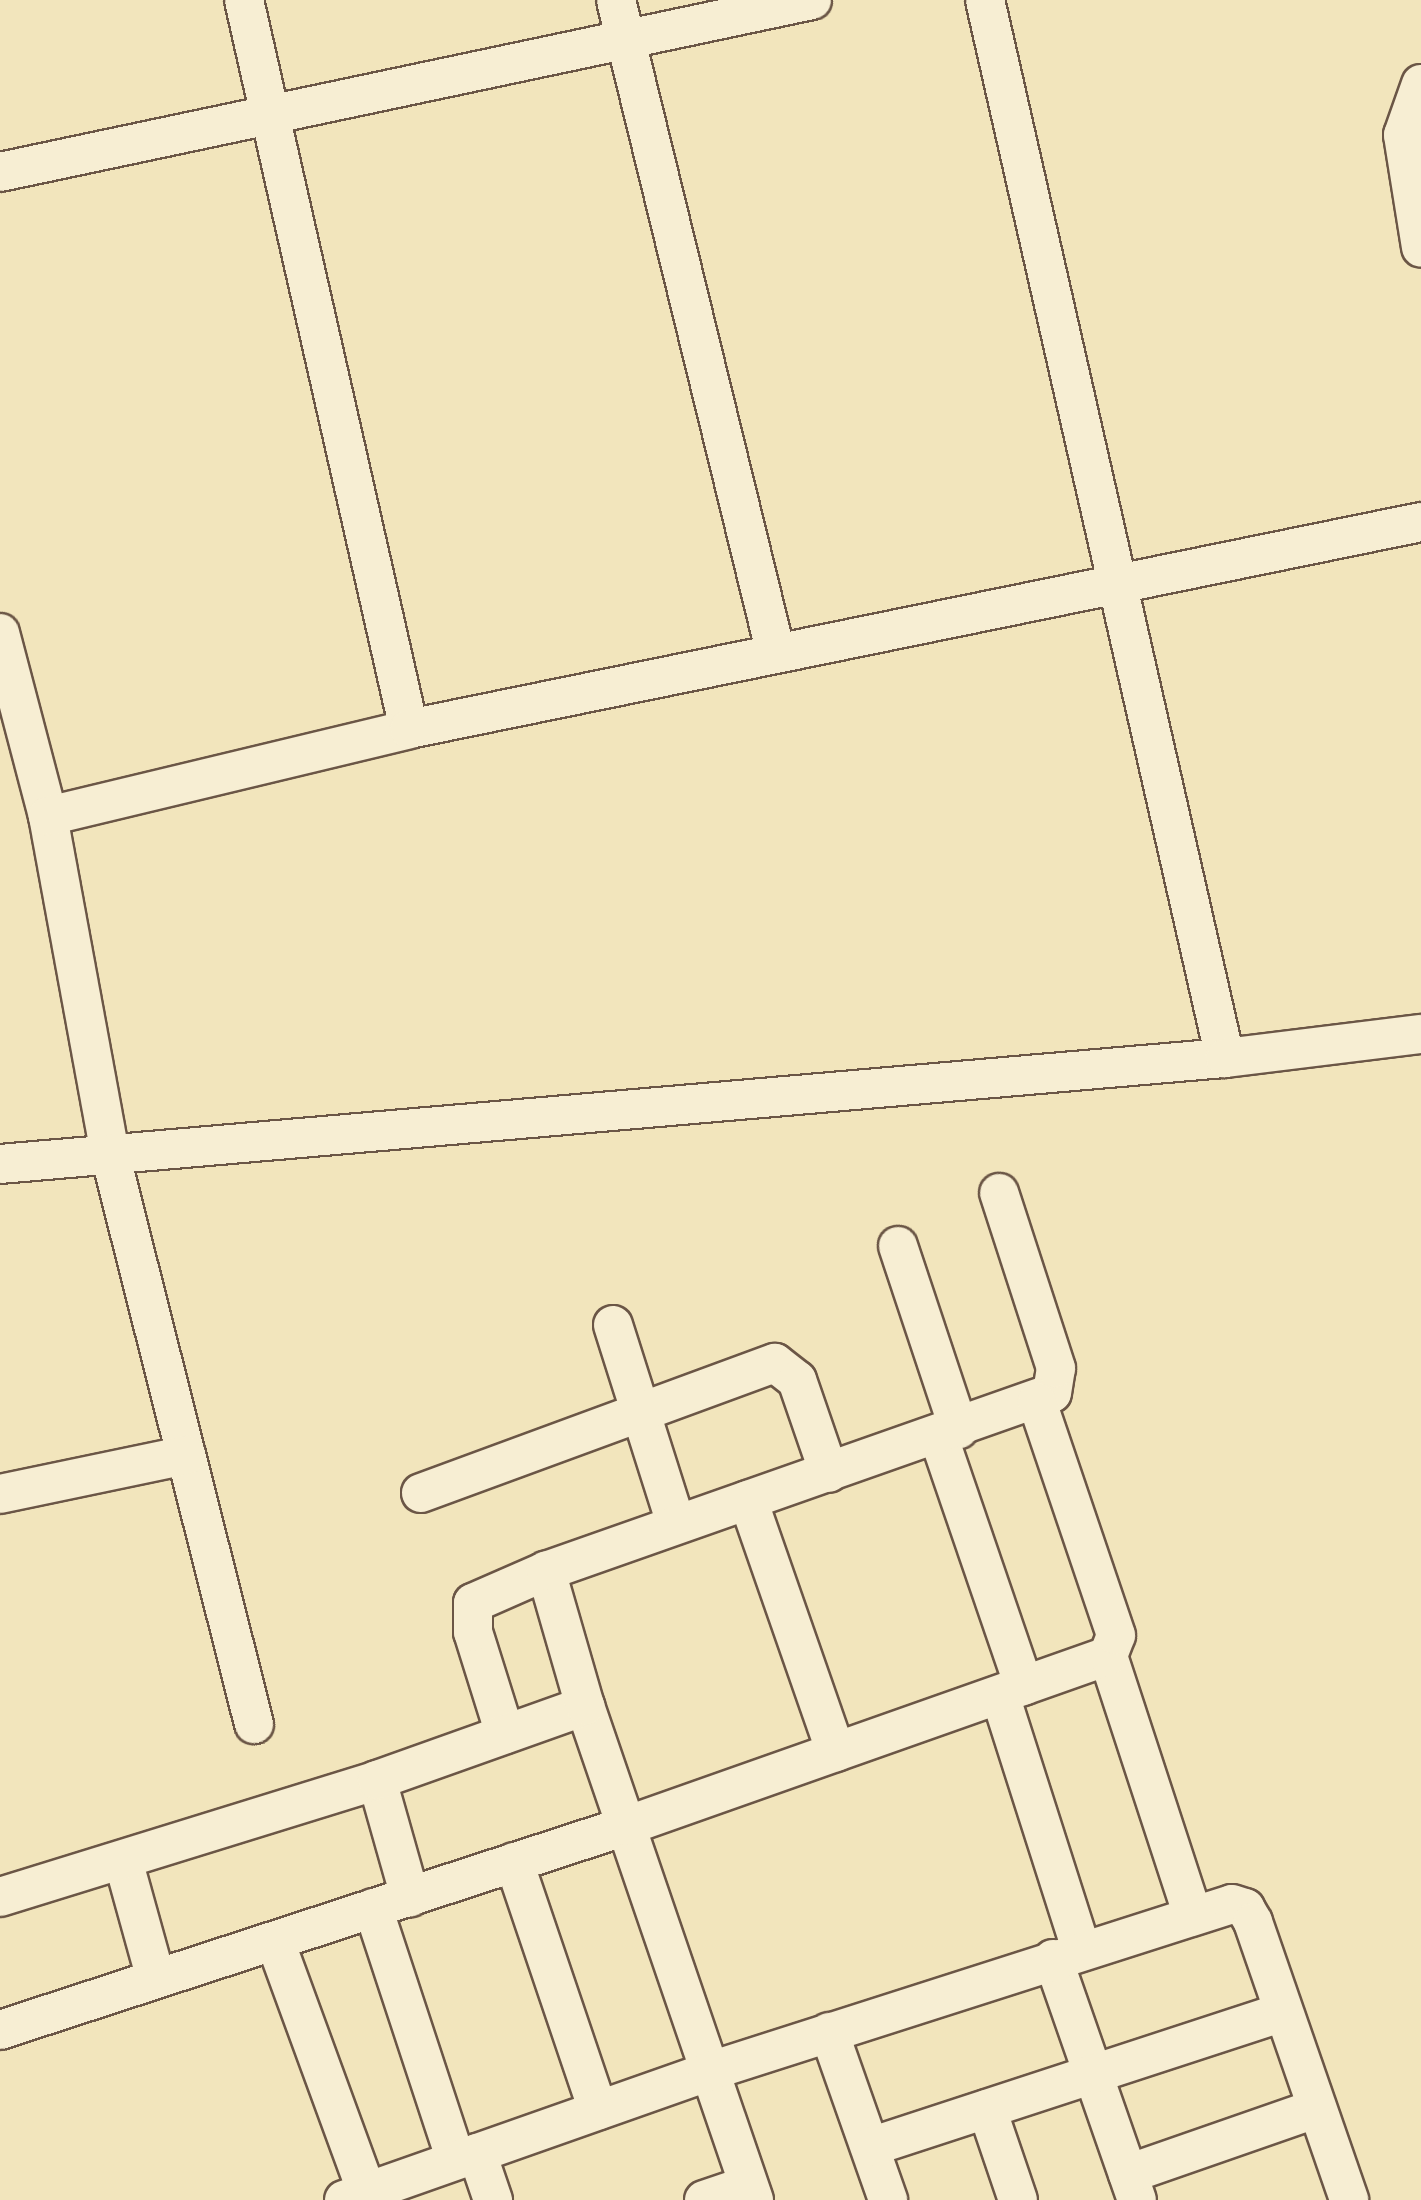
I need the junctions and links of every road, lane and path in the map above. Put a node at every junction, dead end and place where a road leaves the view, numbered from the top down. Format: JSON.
{"nodes":[{"id":1,"x":244,"y":0,"type":"edge"},
{"id":2,"x":616,"y":0,"type":"edge"},
{"id":3,"x":812,"y":0,"type":"edge"},
{"id":4,"x":985,"y":0,"type":"edge"},
{"id":5,"x":625,"y":41,"type":"junction"},
{"id":6,"x":1421,"y":84,"type":"edge"},
{"id":7,"x":270,"y":116,"type":"junction"},
{"id":8,"x":0,"y":173,"type":"edge"},
{"id":9,"x":1421,"y":248,"type":"edge"},
{"id":10,"x":1421,"y":522,"type":"edge"},
{"id":11,"x":1119,"y":587,"type":"junction"},
{"id":12,"x":0,"y":633,"type":"edge"},
{"id":13,"x":776,"y":654,"type":"junction"},
{"id":14,"x":409,"y":729,"type":"junction"},
{"id":15,"x":48,"y":816,"type":"junction"},
{"id":16,"x":1421,"y":1034,"type":"edge"},
{"id":17,"x":1225,"y":1058,"type":"junction"},
{"id":18,"x":110,"y":1154,"type":"junction"},
{"id":19,"x":0,"y":1164,"type":"edge"},
{"id":20,"x":999,"y":1193,"type":"dead end"},
{"id":21,"x":898,"y":1246,"type":"dead end"},
{"id":22,"x":612,"y":1325,"type":"dead end"},
{"id":23,"x":1037,"y":1402,"type":"junction"},
{"id":24,"x":641,"y":1415,"type":"junction"},
{"id":25,"x":948,"y":1432,"type":"junction"},
{"id":26,"x":186,"y":1455,"type":"junction"},
{"id":27,"x":829,"y":1472,"type":"junction"},
{"id":28,"x":421,"y":1493,"type":"dead end"},
{"id":29,"x":0,"y":1494,"type":"edge"},
{"id":30,"x":748,"y":1500,"type":"junction"},
{"id":31,"x":676,"y":1524,"type":"junction"},
{"id":32,"x":546,"y":1571,"type":"junction"},
{"id":33,"x":1108,"y":1656,"type":"junction"},
{"id":34,"x":1012,"y":1691,"type":"junction"},
{"id":35,"x":585,"y":1706,"type":"junction"},
{"id":36,"x":254,"y":1724,"type":"dead end"},
{"id":37,"x":505,"y":1734,"type":"junction"},
{"id":38,"x":835,"y":1752,"type":"junction"},
{"id":39,"x":377,"y":1780,"type":"junction"},
{"id":40,"x":626,"y":1826,"type":"junction"},
{"id":41,"x":123,"y":1860,"type":"junction"},
{"id":42,"x":514,"y":1862,"type":"junction"},
{"id":43,"x":0,"y":1897,"type":"edge"},
{"id":44,"x":410,"y":1897,"type":"junction"},
{"id":45,"x":373,"y":1908,"type":"junction"},
{"id":46,"x":1192,"y":1913,"type":"junction"},
{"id":47,"x":275,"y":1941,"type":"junction"},
{"id":48,"x":1067,"y":1954,"type":"junction"},
{"id":49,"x":156,"y":1979,"type":"junction"},
{"id":50,"x":1284,"y":2012,"type":"junction"},
{"id":51,"x":0,"y":2030,"type":"edge"},
{"id":52,"x":829,"y":2032,"type":"junction"},
{"id":53,"x":707,"y":2072,"type":"junction"},
{"id":54,"x":1094,"y":2076,"type":"junction"},
{"id":55,"x":1317,"y":2108,"type":"junction"},
{"id":56,"x":987,"y":2109,"type":"junction"},
{"id":57,"x":598,"y":2110,"type":"junction"},
{"id":58,"x":870,"y":2147,"type":"junction"},
{"id":59,"x":466,"y":2157,"type":"junction"},
{"id":60,"x":1133,"y":2187,"type":"edge"},
{"id":61,"x":751,"y":2192,"type":"edge"},
{"id":62,"x":360,"y":2197,"type":"edge"},
{"id":63,"x":493,"y":2200,"type":"edge"},
{"id":64,"x":704,"y":2200,"type":"edge"},
{"id":65,"x":888,"y":2200,"type":"edge"},
{"id":66,"x":1018,"y":2200,"type":"edge"},
{"id":67,"x":1349,"y":2200,"type":"edge"}],
"edges":[{"from":1,"to":7,"type":"street"},
{"from":2,"to":5,"type":"street"},
{"from":3,"to":5,"type":"street"},
{"from":4,"to":11,"type":"street"},
{"from":5,"to":7,"type":"street"},
{"from":5,"to":13,"type":"street"},
{"from":6,"to":9,"type":"street"},
{"from":7,"to":8,"type":"street"},
{"from":7,"to":14,"type":"street"},
{"from":10,"to":11,"type":"street"},
{"from":11,"to":13,"type":"street"},
{"from":11,"to":17,"type":"street"},
{"from":12,"to":15,"type":"street"},
{"from":13,"to":14,"type":"street"},
{"from":14,"to":15,"type":"street"},
{"from":15,"to":18,"type":"street"},
{"from":16,"to":17,"type":"street"},
{"from":17,"to":18,"type":"street"},
{"from":18,"to":19,"type":"street"},
{"from":18,"to":26,"type":"street"},
{"from":20,"to":23,"type":"street"},
{"from":21,"to":25,"type":"street"},
{"from":22,"to":24,"type":"street"},
{"from":23,"to":25,"type":"street"},
{"from":23,"to":33,"type":"street"},
{"from":24,"to":27,"type":"street"},
{"from":24,"to":28,"type":"street"},
{"from":24,"to":31,"type":"street"},
{"from":25,"to":27,"type":"street"},
{"from":25,"to":34,"type":"street"},
{"from":26,"to":29,"type":"street"},
{"from":26,"to":36,"type":"street"},
{"from":27,"to":30,"type":"street"},
{"from":30,"to":31,"type":"street"},
{"from":30,"to":38,"type":"street"},
{"from":31,"to":32,"type":"street"},
{"from":32,"to":35,"type":"street"},
{"from":32,"to":37,"type":"street"},
{"from":33,"to":34,"type":"street"},
{"from":33,"to":46,"type":"street"},
{"from":34,"to":38,"type":"street"},
{"from":34,"to":48,"type":"street"},
{"from":35,"to":37,"type":"street"},
{"from":35,"to":40,"type":"street"},
{"from":37,"to":39,"type":"street"},
{"from":38,"to":40,"type":"street"},
{"from":39,"to":41,"type":"street"},
{"from":39,"to":44,"type":"street"},
{"from":40,"to":42,"type":"street"},
{"from":40,"to":53,"type":"street"},
{"from":41,"to":43,"type":"street"},
{"from":41,"to":49,"type":"street"},
{"from":42,"to":44,"type":"street"},
{"from":42,"to":57,"type":"street"},
{"from":44,"to":45,"type":"street"},
{"from":45,"to":47,"type":"street"},
{"from":45,"to":59,"type":"street"},
{"from":46,"to":48,"type":"street"},
{"from":46,"to":50,"type":"street"},
{"from":47,"to":49,"type":"street"},
{"from":47,"to":62,"type":"street"},
{"from":48,"to":52,"type":"street"},
{"from":48,"to":54,"type":"street"},
{"from":49,"to":51,"type":"street"},
{"from":50,"to":54,"type":"street"},
{"from":50,"to":55,"type":"street"},
{"from":52,"to":53,"type":"street"},
{"from":52,"to":58,"type":"street"},
{"from":53,"to":57,"type":"street"},
{"from":53,"to":61,"type":"street"},
{"from":54,"to":56,"type":"street"},
{"from":54,"to":60,"type":"street"},
{"from":55,"to":60,"type":"street"},
{"from":55,"to":67,"type":"street"},
{"from":56,"to":58,"type":"street"},
{"from":56,"to":66,"type":"street"},
{"from":57,"to":59,"type":"street"},
{"from":58,"to":65,"type":"street"},
{"from":59,"to":62,"type":"street"},
{"from":59,"to":63,"type":"street"},
{"from":61,"to":64,"type":"street"}]}
